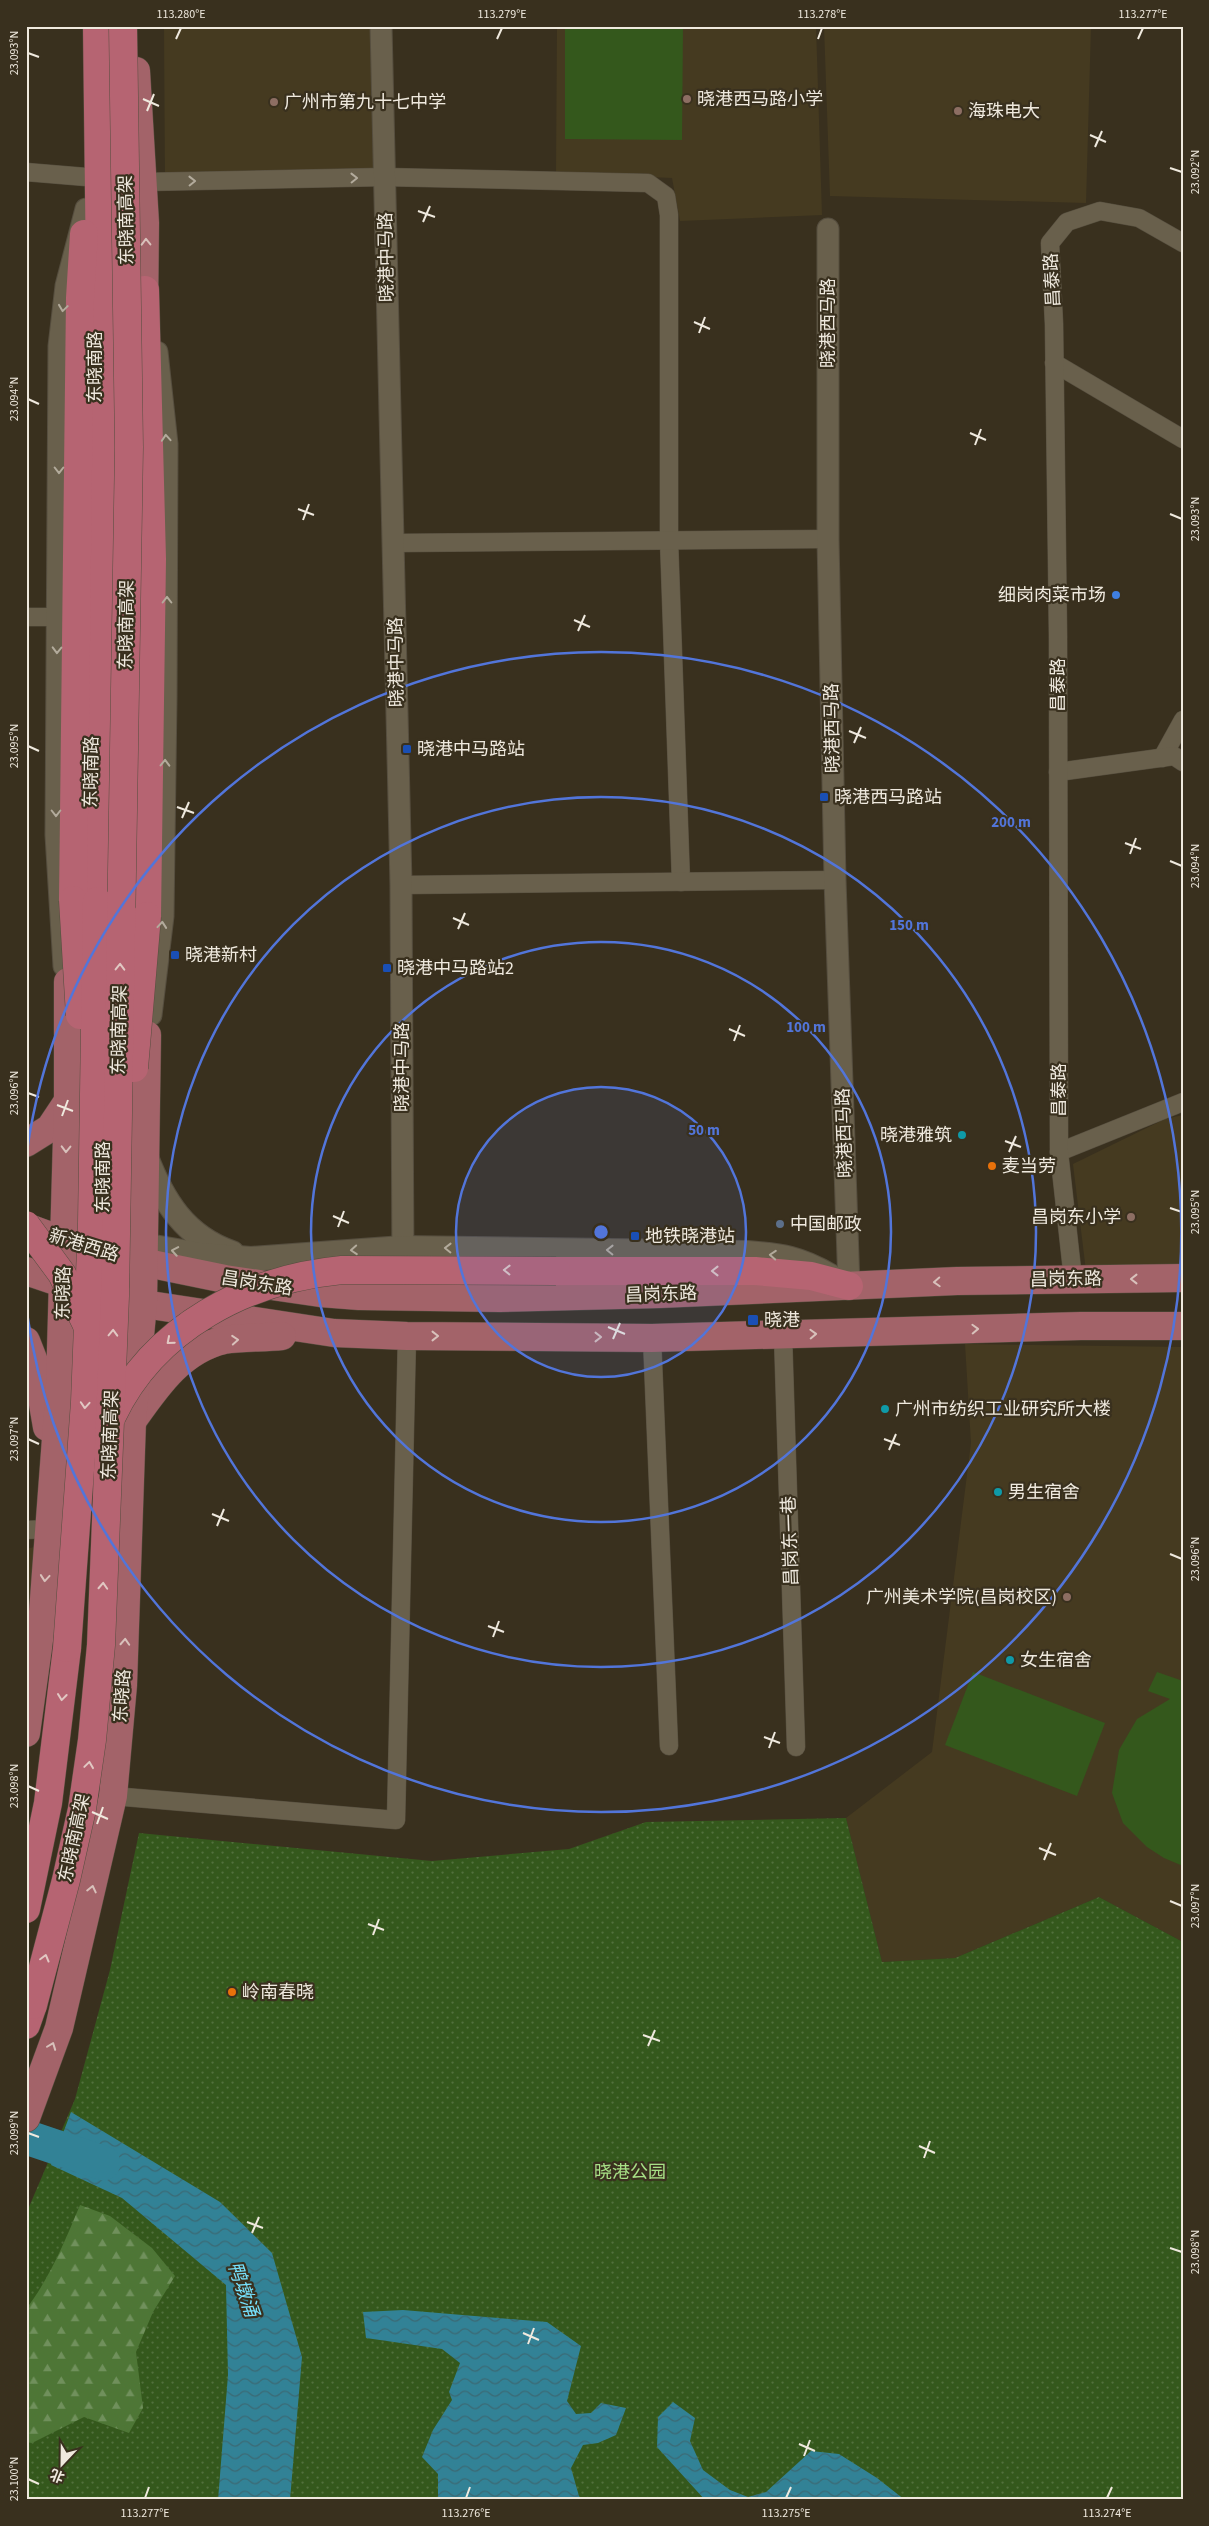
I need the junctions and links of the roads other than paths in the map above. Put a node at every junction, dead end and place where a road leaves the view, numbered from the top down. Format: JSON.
{"nodes":[{"id":1,"x":86,"y":26,"type":"edge"},
{"id":2,"x":97,"y":26,"type":"edge"},
{"id":3,"x":123,"y":26,"type":"edge"},
{"id":4,"x":134,"y":26,"type":"edge"},
{"id":5,"x":381,"y":26,"type":"edge"},
{"id":6,"x":26,"y":172,"type":"edge"},
{"id":7,"x":86,"y":177,"type":"junction"},
{"id":8,"x":384,"y":178,"type":"junction"},
{"id":9,"x":143,"y":182,"type":"junction"},
{"id":10,"x":86,"y":210,"type":"junction"},
{"id":11,"x":828,"y":229,"type":"dead end"},
{"id":12,"x":1183,"y":243,"type":"edge"},
{"id":13,"x":145,"y":290,"type":"junction"},
{"id":14,"x":1054,"y":363,"type":"junction"},
{"id":15,"x":1183,"y":439,"type":"edge"},
{"id":16,"x":828,"y":538,"type":"junction"},
{"id":17,"x":669,"y":540,"type":"junction"},
{"id":18,"x":393,"y":543,"type":"junction"},
{"id":19,"x":26,"y":617,"type":"edge"},
{"id":20,"x":58,"y":617,"type":"junction"},
{"id":21,"x":1183,"y":720,"type":"edge"},
{"id":22,"x":1162,"y":758,"type":"junction"},
{"id":23,"x":1183,"y":762,"type":"edge"},
{"id":24,"x":1058,"y":772,"type":"junction"},
{"id":25,"x":835,"y":880,"type":"junction"},
{"id":26,"x":681,"y":882,"type":"junction"},
{"id":27,"x":401,"y":885,"type":"junction"},
{"id":28,"x":90,"y":888,"type":"junction"},
{"id":29,"x":137,"y":926,"type":"junction"},
{"id":30,"x":93,"y":928,"type":"junction"},
{"id":31,"x":66,"y":989,"type":"junction"},
{"id":32,"x":147,"y":1043,"type":"junction"},
{"id":33,"x":68,"y":1101,"type":"junction"},
{"id":34,"x":1183,"y":1102,"type":"edge"},
{"id":35,"x":26,"y":1143,"type":"edge"},
{"id":36,"x":1059,"y":1152,"type":"junction"},
{"id":37,"x":144,"y":1154,"type":"junction"},
{"id":38,"x":26,"y":1224,"type":"edge"},
{"id":39,"x":64,"y":1236,"type":"junction"},
{"id":40,"x":106,"y":1243,"type":"junction"},
{"id":41,"x":403,"y":1248,"type":"junction"},
{"id":42,"x":142,"y":1254,"type":"junction"},
{"id":43,"x":251,"y":1259,"type":"junction"},
{"id":44,"x":26,"y":1265,"type":"edge"},
{"id":45,"x":26,"y":1271,"type":"edge"},
{"id":46,"x":1183,"y":1278,"type":"edge"},
{"id":47,"x":63,"y":1279,"type":"junction"},
{"id":48,"x":1073,"y":1279,"type":"junction"},
{"id":49,"x":850,"y":1286,"type":"junction"},
{"id":50,"x":403,"y":1297,"type":"junction"},
{"id":51,"x":148,"y":1304,"type":"junction"},
{"id":52,"x":1183,"y":1326,"type":"edge"},
{"id":53,"x":334,"y":1332,"type":"junction"},
{"id":54,"x":783,"y":1335,"type":"junction"},
{"id":55,"x":407,"y":1336,"type":"junction"},
{"id":56,"x":652,"y":1338,"type":"junction"},
{"id":57,"x":26,"y":1341,"type":"edge"},
{"id":58,"x":132,"y":1421,"type":"junction"},
{"id":59,"x":109,"y":1452,"type":"junction"},
{"id":60,"x":54,"y":1478,"type":"junction"},
{"id":61,"x":131,"y":1483,"type":"junction"},
{"id":62,"x":38,"y":1530,"type":"edge"},
{"id":63,"x":67,"y":1648,"type":"junction"},
{"id":64,"x":26,"y":1733,"type":"edge"},
{"id":65,"x":668,"y":1746,"type":"dead end"},
{"id":66,"x":796,"y":1747,"type":"dead end"},
{"id":67,"x":54,"y":1762,"type":"junction"},
{"id":68,"x":113,"y":1796,"type":"junction"},
{"id":69,"x":26,"y":1883,"type":"edge"},
{"id":70,"x":26,"y":1909,"type":"edge"},
{"id":71,"x":29,"y":2015,"type":"edge"},
{"id":72,"x":26,"y":2118,"type":"edge"}],
"edges":[{"from":1,"to":7,"type":"main road","name":"东晓南路"},
{"from":2,"to":40,"type":"highway","name":"东晓南高架","bridge":true},
{"from":40,"to":3,"type":"highway","name":"东晓南高架","one_way":true,"bridge":true},
{"from":4,"to":9,"type":"main road"},
{"from":5,"to":8,"type":"street","name":"晓港中马路"},
{"from":6,"to":7,"type":"street"},
{"from":7,"to":10,"type":"main road","name":"东晓南路"},
{"from":9,"to":8,"type":"street","one_way":true},
{"from":8,"to":17,"type":"street"},
{"from":8,"to":18,"type":"street","name":"晓港中马路"},
{"from":13,"to":9,"type":"main road","one_way":true},
{"from":10,"to":20,"type":"street","name":"东晓南路","one_way":true},
{"from":10,"to":28,"type":"main road","name":"东晓南路"},
{"from":10,"to":40,"type":"highway","bridge":true},
{"from":11,"to":16,"type":"street","name":"晓港西马路"},
{"from":12,"to":14,"type":"street","name":"昌泰路"},
{"from":13,"to":29,"type":"main road"},
{"from":32,"to":13,"type":"street","one_way":true},
{"from":13,"to":40,"type":"highway","bridge":true},
{"from":14,"to":15,"type":"street"},
{"from":14,"to":24,"type":"street","name":"昌泰路"},
{"from":16,"to":17,"type":"street"},
{"from":16,"to":25,"type":"street","name":"晓港西马路"},
{"from":17,"to":18,"type":"street"},
{"from":17,"to":26,"type":"street"},
{"from":18,"to":27,"type":"street","name":"晓港中马路"},
{"from":19,"to":20,"type":"street"},
{"from":20,"to":31,"type":"street","name":"东晓南路","one_way":true},
{"from":21,"to":22,"type":"street"},
{"from":22,"to":23,"type":"street"},
{"from":22,"to":24,"type":"street"},
{"from":24,"to":36,"type":"street","name":"昌泰路"},
{"from":25,"to":26,"type":"street"},
{"from":25,"to":49,"type":"street","name":"晓港西马路"},
{"from":26,"to":27,"type":"street"},
{"from":27,"to":41,"type":"street","name":"晓港中马路"},
{"from":28,"to":30,"type":"main road","name":"东晓南路"},
{"from":28,"to":31,"type":"main road"},
{"from":29,"to":30,"type":"street"},
{"from":29,"to":32,"type":"main road"},
{"from":30,"to":40,"type":"main road","name":"东晓南路"},
{"from":31,"to":33,"type":"main road","name":"东晓南路"},
{"from":32,"to":37,"type":"main road"},
{"from":33,"to":35,"type":"main road"},
{"from":33,"to":39,"type":"main road","name":"东晓南路","one_way":true},
{"from":34,"to":36,"type":"street"},
{"from":36,"to":48,"type":"street","name":"昌泰路"},
{"from":37,"to":42,"type":"main road"},
{"from":37,"to":43,"type":"main road"},
{"from":38,"to":39,"type":"main road","name":"新港西路"},
{"from":38,"to":59,"type":"highway","bridge":true},
{"from":39,"to":40,"type":"main road","name":"新港西路"},
{"from":39,"to":47,"type":"main road","name":"东晓路"},
{"from":40,"to":42,"type":"main road","name":"新港西路"},
{"from":40,"to":47,"type":"main road"},
{"from":40,"to":51,"type":"main road"},
{"from":59,"to":40,"type":"highway","name":"东晓南高架","one_way":true,"bridge":true},
{"from":40,"to":63,"type":"highway","name":"东晓南高架","one_way":true,"bridge":true},
{"from":41,"to":43,"type":"main road","one_way":true},
{"from":49,"to":41,"type":"main road","one_way":true},
{"from":41,"to":50,"type":"street","name":"晓港中马路"},
{"from":43,"to":42,"type":"main road","one_way":true},
{"from":42,"to":50,"type":"main road","name":"昌岗东路"},
{"from":42,"to":51,"type":"main road","name":"东晓路"},
{"from":43,"to":50,"type":"main road"},
{"from":44,"to":47,"type":"main road"},
{"from":45,"to":47,"type":"main road"},
{"from":46,"to":48,"type":"main road","name":"昌岗东路","one_way":true},
{"from":47,"to":51,"type":"main road"},
{"from":47,"to":60,"type":"main road","name":"东晓路"},
{"from":48,"to":49,"type":"main road","name":"昌岗东路","one_way":true},
{"from":49,"to":50,"type":"main road","name":"昌岗东路"},
{"from":49,"to":63,"type":"highway","one_way":true,"bridge":true},
{"from":51,"to":53,"type":"main road"},
{"from":51,"to":58,"type":"main road","name":"东晓路"},
{"from":54,"to":52,"type":"main road","one_way":true},
{"from":53,"to":55,"type":"main road"},
{"from":58,"to":53,"type":"main road","one_way":true},
{"from":54,"to":56,"type":"main road"},
{"from":54,"to":66,"type":"street","name":"昌岗东一巷"},
{"from":55,"to":56,"type":"main road","one_way":true},
{"from":55,"to":68,"type":"street"},
{"from":56,"to":65,"type":"street"},
{"from":57,"to":60,"type":"main road"},
{"from":58,"to":61,"type":"main road","name":"东晓路"},
{"from":71,"to":59,"type":"highway","name":"东晓南高架","one_way":true,"bridge":true},
{"from":60,"to":61,"type":"street"},
{"from":60,"to":62,"type":"main road","name":"东晓路"},
{"from":68,"to":61,"type":"main road","name":"东晓路","one_way":true},
{"from":62,"to":64,"type":"main road","name":"东晓路","one_way":true},
{"from":63,"to":67,"type":"highway","name":"东晓南高架","one_way":true},
{"from":67,"to":69,"type":"highway"},
{"from":67,"to":70,"type":"highway","name":"东晓南高架"},
{"from":72,"to":68,"type":"main road","name":"东晓路","one_way":true}]}
